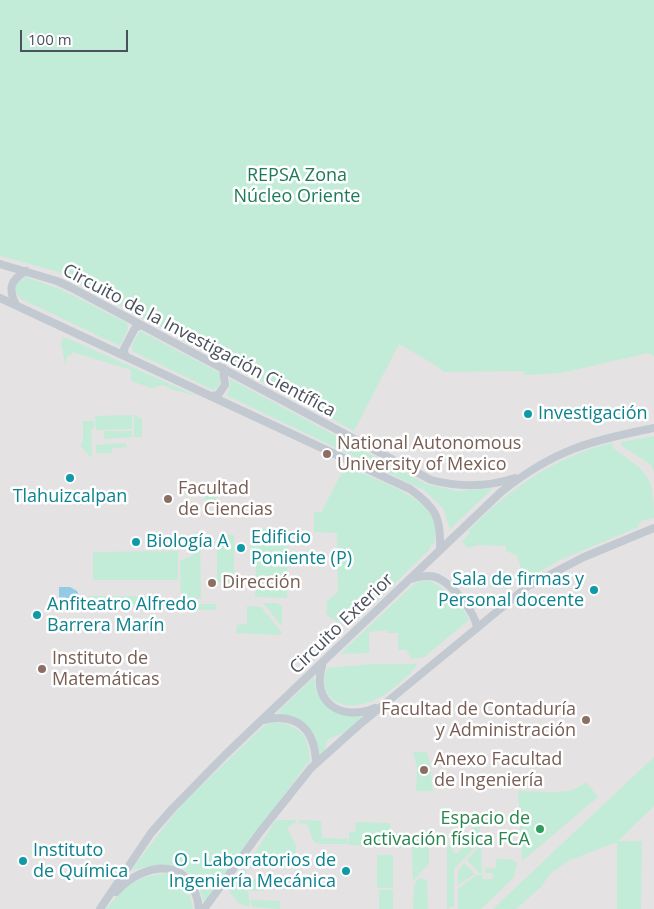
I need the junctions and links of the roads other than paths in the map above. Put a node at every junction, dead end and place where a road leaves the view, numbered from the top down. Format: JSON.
{"nodes":[{"id":1,"x":0,"y":264,"type":"edge"},
{"id":2,"x":26,"y":271,"type":"junction"},
{"id":3,"x":0,"y":298,"type":"edge"},
{"id":4,"x":16,"y":305,"type":"junction"},
{"id":5,"x":141,"y":325,"type":"junction"},
{"id":6,"x":125,"y":356,"type":"junction"},
{"id":7,"x":223,"y":368,"type":"junction"},
{"id":8,"x":212,"y":396,"type":"junction"},
{"id":9,"x":654,"y":428,"type":"edge"},
{"id":10,"x":522,"y":476,"type":"junction"},
{"id":11,"x":654,"y":528,"type":"edge"},
{"id":12,"x":440,"y":549,"type":"junction"},
{"id":13,"x":409,"y":579,"type":"junction"},
{"id":14,"x":477,"y":627,"type":"junction"},
{"id":15,"x":323,"y":664,"type":"junction"},
{"id":16,"x":382,"y":706,"type":"junction"},
{"id":17,"x":261,"y":721,"type":"junction"},
{"id":18,"x":316,"y":763,"type":"junction"},
{"id":19,"x":101,"y":907,"type":"edge"},
{"id":20,"x":199,"y":909,"type":"edge"},
{"id":21,"x":204,"y":909,"type":"edge"}],
"edges":[{"from":1,"to":2,"type":"street","name":"Circuito de la Investigación Científica"},
{"from":2,"to":4,"type":"street"},
{"from":2,"to":5,"type":"street","name":"Circuito de la Investigación Científica"},
{"from":3,"to":4,"type":"street"},
{"from":4,"to":6,"type":"street"},
{"from":5,"to":6,"type":"street"},
{"from":5,"to":7,"type":"street","name":"Circuito de la Investigación Científica"},
{"from":6,"to":8,"type":"street"},
{"from":7,"to":8,"type":"street"},
{"from":7,"to":10,"type":"street","name":"Circuito de la Investigación Científica"},
{"from":8,"to":12,"type":"street"},
{"from":9,"to":10,"type":"street","name":"Circuito Exterior"},
{"from":10,"to":12,"type":"street","name":"Circuito Exterior"},
{"from":11,"to":14,"type":"street"},
{"from":12,"to":13,"type":"street","name":"Circuito Exterior"},
{"from":13,"to":14,"type":"street"},
{"from":13,"to":15,"type":"street","name":"Circuito Exterior"},
{"from":14,"to":16,"type":"street"},
{"from":15,"to":16,"type":"street"},
{"from":15,"to":17,"type":"street","name":"Circuito Exterior"},
{"from":16,"to":18,"type":"street"},
{"from":17,"to":18,"type":"street"},
{"from":17,"to":19,"type":"street","name":"Circuito Exterior"},
{"from":18,"to":21,"type":"street"},
{"from":19,"to":20,"type":"street"}]}
